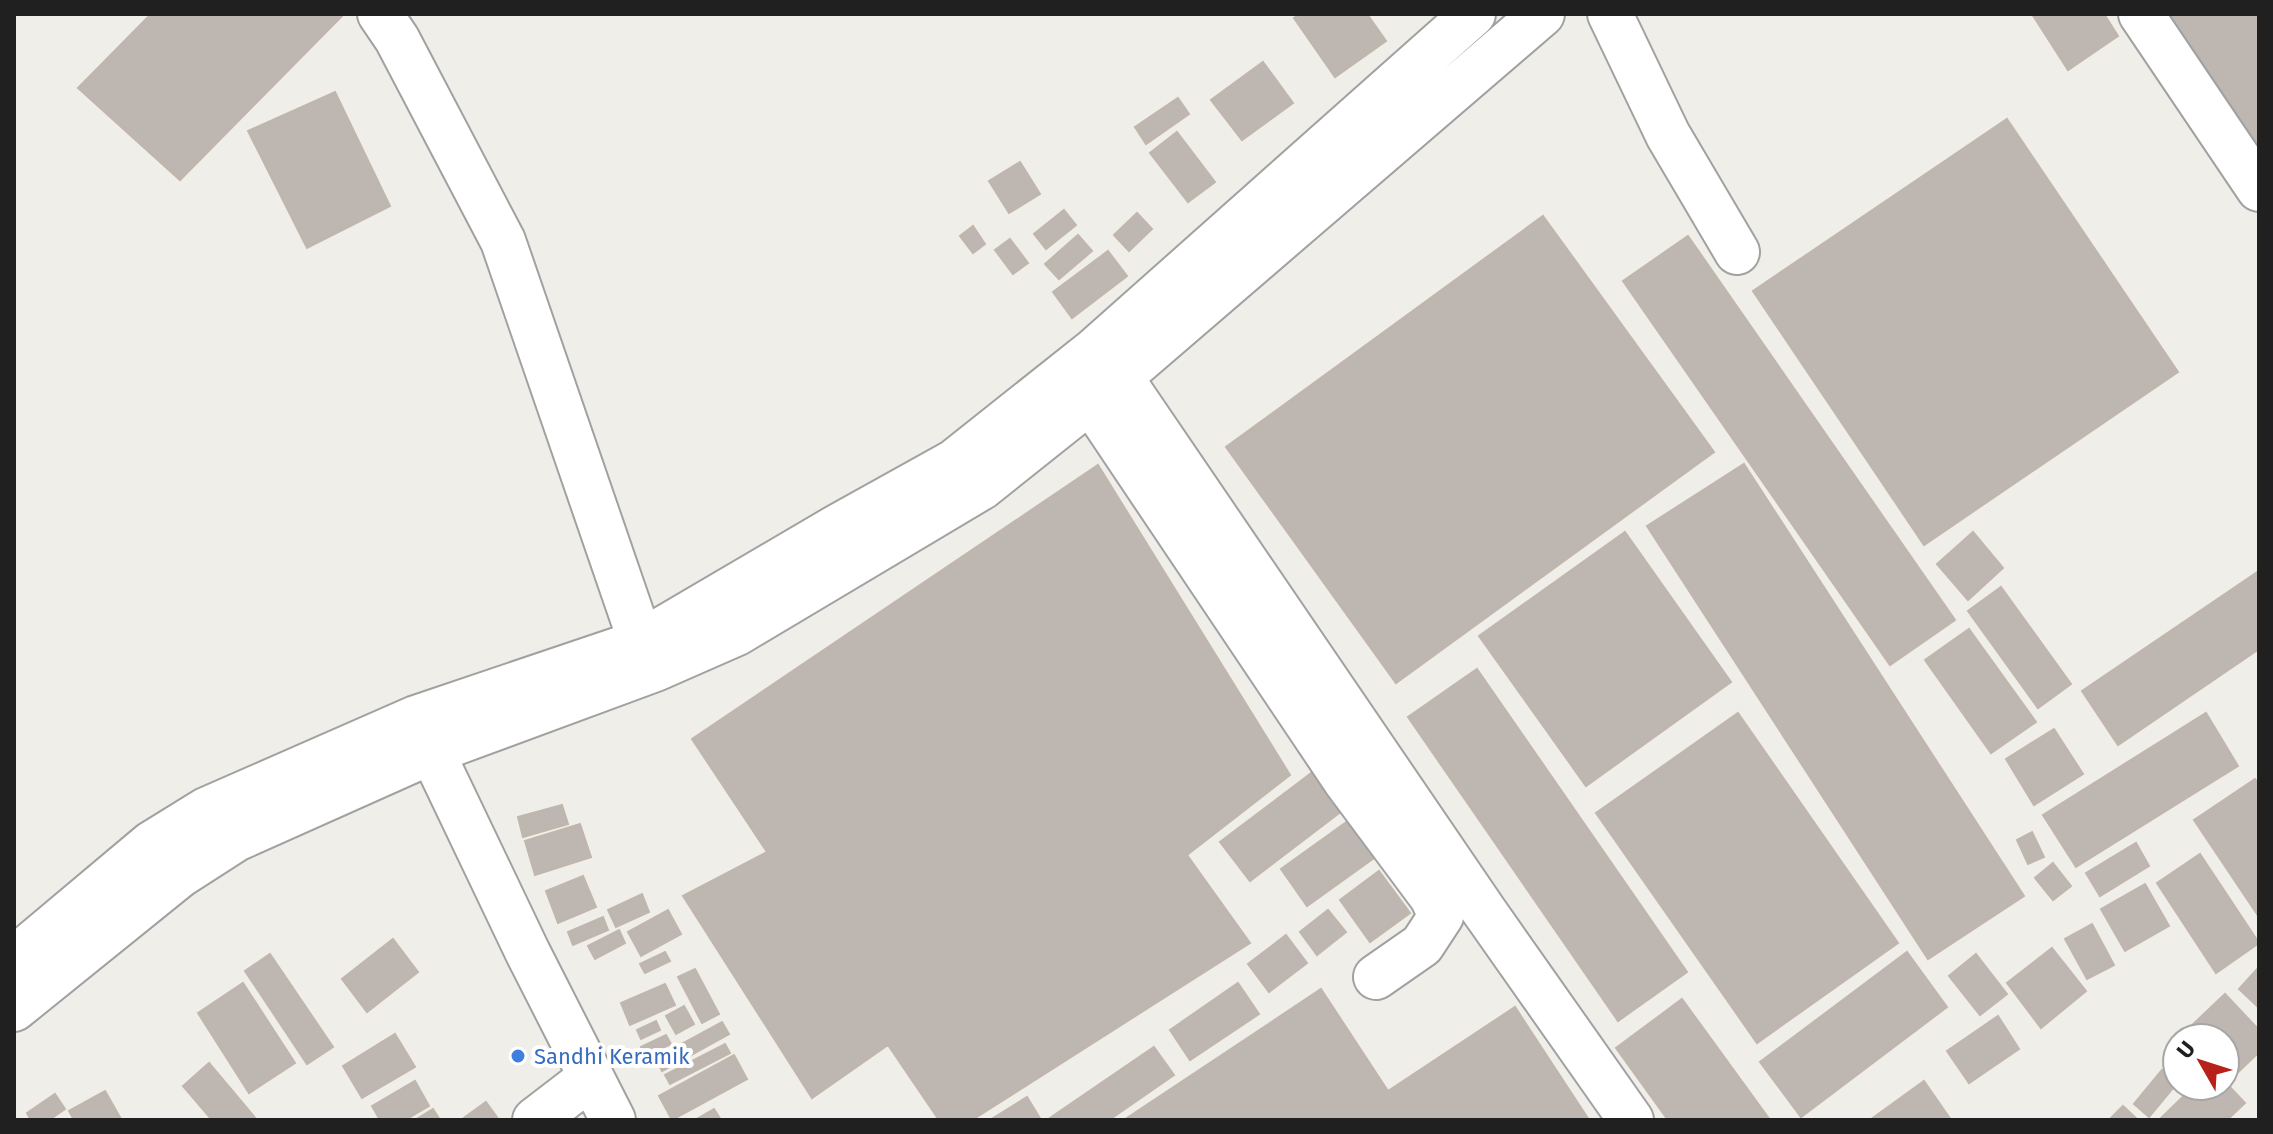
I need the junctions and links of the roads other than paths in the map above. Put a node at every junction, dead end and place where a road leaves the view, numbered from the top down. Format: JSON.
{"nodes":[{"id":1,"x":380,"y":14,"type":"edge"},
{"id":2,"x":1473,"y":14,"type":"edge"},
{"id":3,"x":1542,"y":14,"type":"edge"},
{"id":4,"x":1610,"y":14,"type":"edge"},
{"id":5,"x":2141,"y":14,"type":"edge"},
{"id":6,"x":2259,"y":189,"type":"edge"},
{"id":7,"x":1737,"y":252,"type":"dead end"},
{"id":8,"x":1102,"y":375,"type":"junction"},
{"id":9,"x":641,"y":642,"type":"junction"},
{"id":10,"x":424,"y":735,"type":"junction"},
{"id":11,"x":125,"y":893,"type":"junction"},
{"id":12,"x":14,"y":959,"type":"edge"},
{"id":13,"x":1376,"y":977,"type":"dead end"},
{"id":14,"x":14,"y":1009,"type":"edge"},
{"id":15,"x":591,"y":1077,"type":"junction"},
{"id":16,"x":535,"y":1120,"type":"edge"},
{"id":17,"x":613,"y":1120,"type":"edge"},
{"id":18,"x":1631,"y":1120,"type":"edge"}],
"edges":[{"from":1,"to":9,"type":"street"},
{"from":2,"to":8,"type":"street"},
{"from":3,"to":8,"type":"street"},
{"from":4,"to":7,"type":"street"},
{"from":5,"to":6,"type":"street"},
{"from":8,"to":9,"type":"street"},
{"from":8,"to":10,"type":"street"},
{"from":8,"to":13,"type":"street"},
{"from":8,"to":18,"type":"street"},
{"from":9,"to":10,"type":"street"},
{"from":10,"to":11,"type":"street"},
{"from":10,"to":15,"type":"street"},
{"from":11,"to":12,"type":"street"},
{"from":11,"to":14,"type":"street"},
{"from":15,"to":16,"type":"street"},
{"from":15,"to":17,"type":"street"}]}
